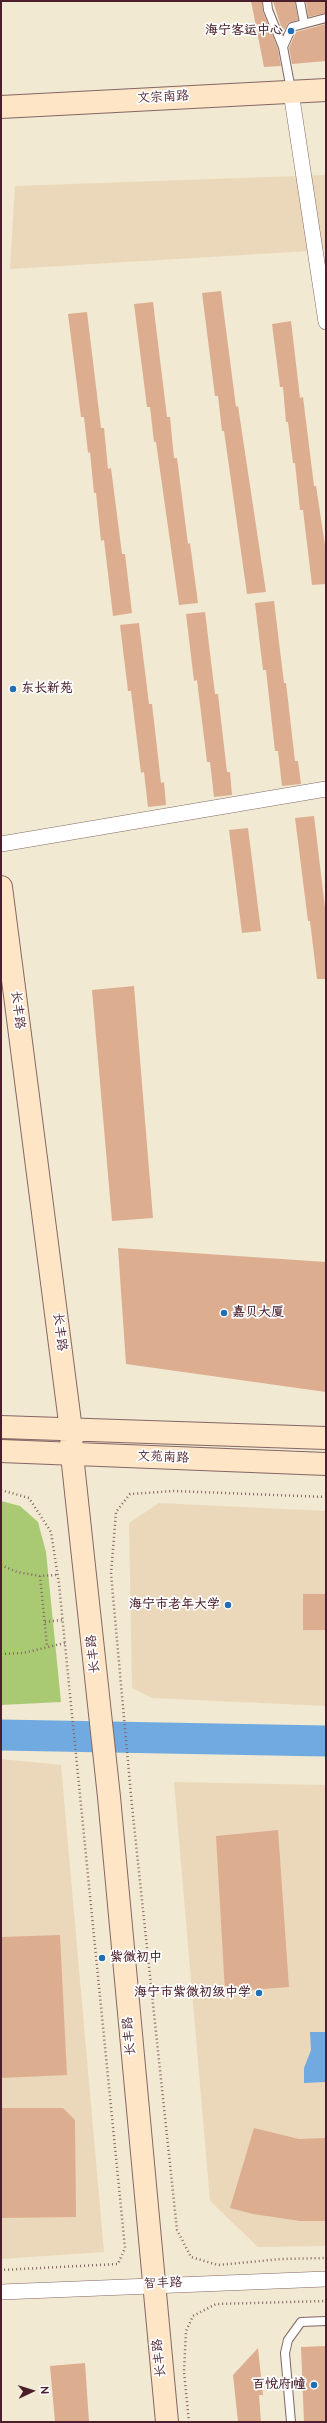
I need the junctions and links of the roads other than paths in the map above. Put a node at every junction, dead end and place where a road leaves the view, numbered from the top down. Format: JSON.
{"nodes":[{"id":1,"x":267,"y":1,"type":"edge"},
{"id":2,"x":300,"y":1,"type":"edge"},
{"id":3,"x":326,"y":18,"type":"edge"},
{"id":4,"x":304,"y":23,"type":"junction"},
{"id":5,"x":283,"y":47,"type":"junction"},
{"id":6,"x":326,"y":90,"type":"edge"},
{"id":7,"x":291,"y":92,"type":"junction"},
{"id":8,"x":1,"y":107,"type":"edge"},
{"id":9,"x":326,"y":322,"type":"edge"},
{"id":10,"x":326,"y":789,"type":"edge"},
{"id":11,"x":1,"y":844,"type":"edge"},
{"id":12,"x":1,"y":887,"type":"edge"},
{"id":13,"x":1,"y":1427,"type":"edge"},
{"id":14,"x":71,"y":1430,"type":"junction"},
{"id":15,"x":326,"y":1438,"type":"edge"},
{"id":16,"x":1,"y":1451,"type":"edge"},
{"id":17,"x":72,"y":1455,"type":"junction"},
{"id":18,"x":326,"y":1464,"type":"edge"},
{"id":19,"x":326,"y":2278,"type":"edge"},
{"id":20,"x":153,"y":2285,"type":"junction"},
{"id":21,"x":1,"y":2292,"type":"edge"},
{"id":22,"x":326,"y":2321,"type":"edge"},
{"id":23,"x":167,"y":2422,"type":"edge"},
{"id":24,"x":291,"y":2422,"type":"edge"}],
"edges":[{"from":1,"to":5,"type":"lane"},
{"from":2,"to":4,"type":"lane"},
{"from":3,"to":4,"type":"lane"},
{"from":4,"to":5,"type":"lane"},
{"from":5,"to":7,"type":"lane"},
{"from":6,"to":7,"type":"street","name":"文宗南路"},
{"from":7,"to":8,"type":"street","name":"文宗南路"},
{"from":7,"to":9,"type":"street"},
{"from":10,"to":11,"type":"street"},
{"from":12,"to":14,"type":"street","name":"长丰路"},
{"from":13,"to":14,"type":"street","name":"文苑南路"},
{"from":14,"to":15,"type":"street","name":"文苑南路"},
{"from":14,"to":17,"type":"street","name":"长丰路"},
{"from":16,"to":17,"type":"street","name":"文苑南路"},
{"from":17,"to":18,"type":"street","name":"文苑南路"},
{"from":17,"to":20,"type":"street","name":"长丰路"},
{"from":19,"to":20,"type":"street","name":"智丰路"},
{"from":20,"to":21,"type":"street","name":"智丰路"},
{"from":20,"to":23,"type":"street","name":"长丰路"},
{"from":22,"to":24,"type":"lane"}]}
